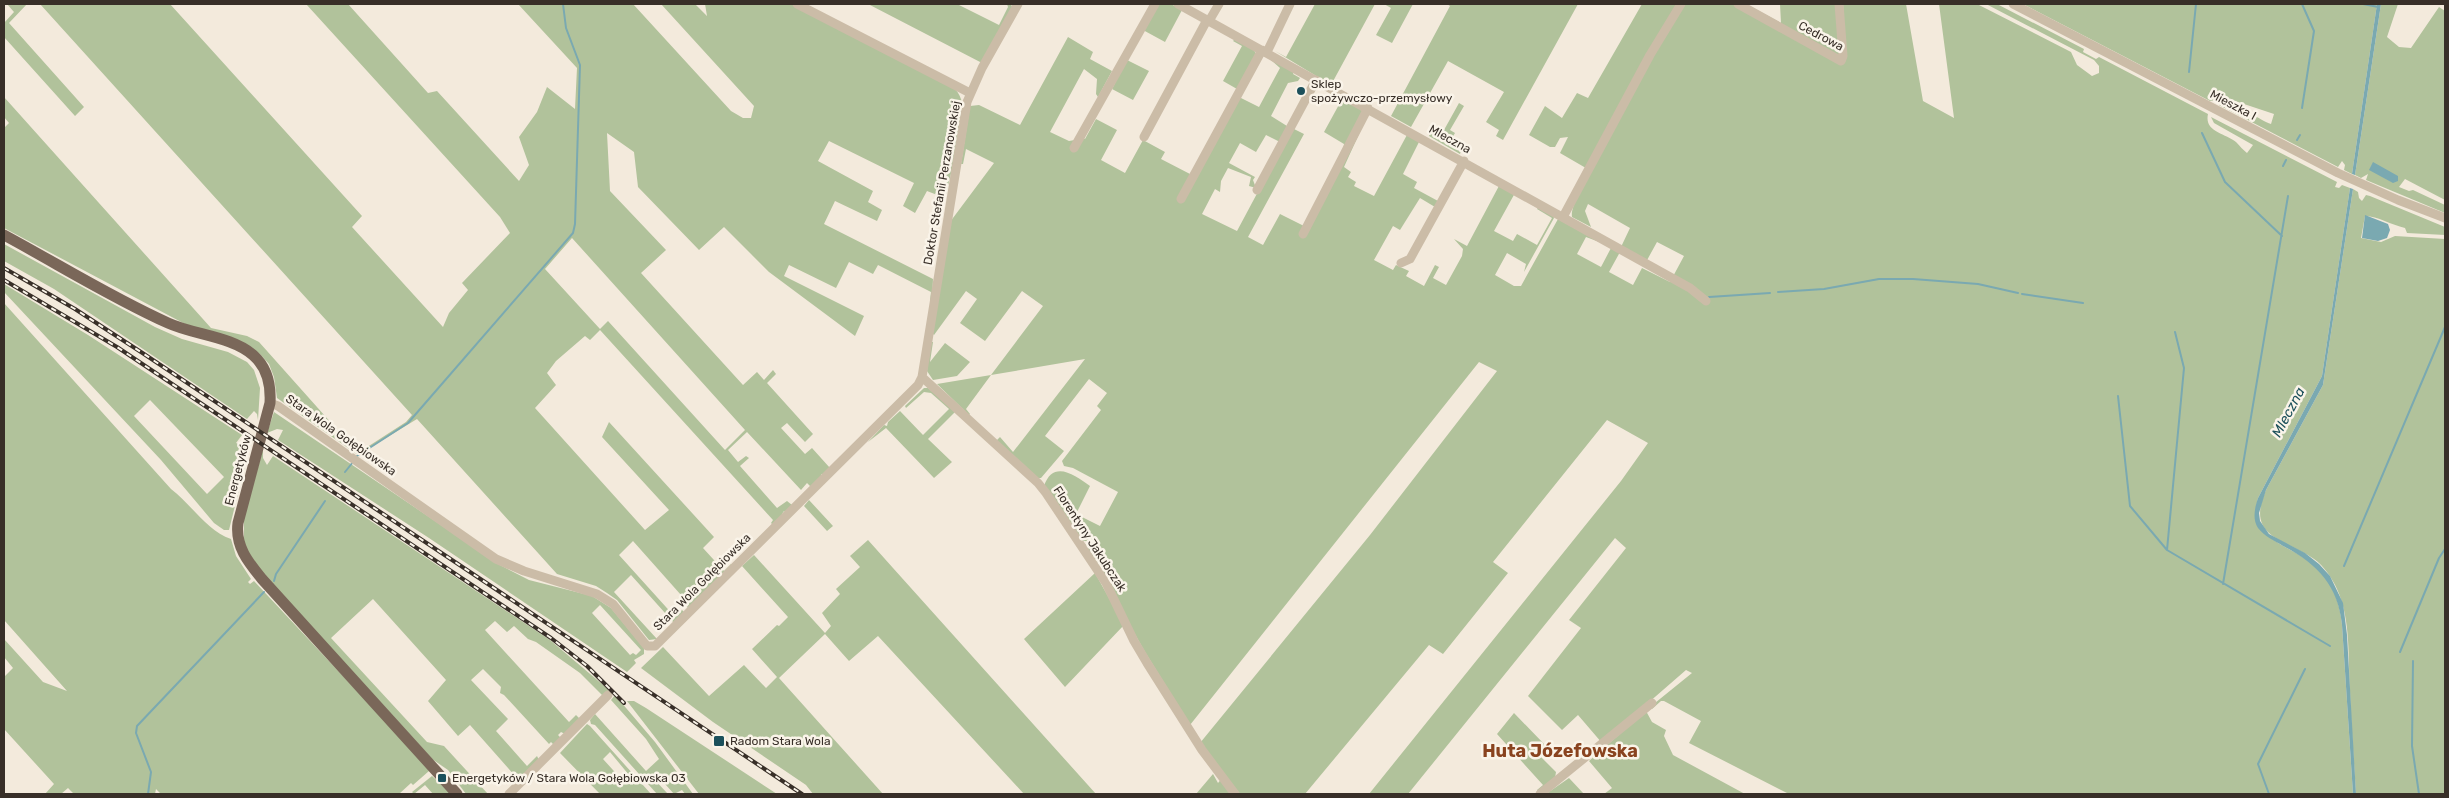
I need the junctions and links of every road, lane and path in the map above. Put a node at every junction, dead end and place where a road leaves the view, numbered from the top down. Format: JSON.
{"nodes":[{"id":1,"x":798,"y":4,"type":"edge"},
{"id":2,"x":1018,"y":4,"type":"edge"},
{"id":3,"x":1155,"y":4,"type":"edge"},
{"id":4,"x":1178,"y":4,"type":"edge"},
{"id":5,"x":1219,"y":4,"type":"edge"},
{"id":6,"x":1290,"y":4,"type":"edge"},
{"id":7,"x":1681,"y":4,"type":"edge"},
{"id":8,"x":1738,"y":4,"type":"edge"},
{"id":9,"x":1839,"y":4,"type":"edge"},
{"id":10,"x":2012,"y":4,"type":"edge"},
{"id":11,"x":1208,"y":20,"type":"junction"},
{"id":12,"x":1265,"y":51,"type":"junction"},
{"id":13,"x":1316,"y":80,"type":"junction"},
{"id":14,"x":970,"y":93,"type":"junction"},
{"id":15,"x":1368,"y":108,"type":"junction"},
{"id":16,"x":1144,"y":137,"type":"dead end"},
{"id":17,"x":1074,"y":148,"type":"dead end"},
{"id":18,"x":1464,"y":161,"type":"junction"},
{"id":19,"x":1257,"y":190,"type":"dead end"},
{"id":20,"x":1181,"y":199,"type":"dead end"},
{"id":21,"x":1563,"y":217,"type":"junction"},
{"id":22,"x":2445,"y":218,"type":"edge"},
{"id":23,"x":1303,"y":234,"type":"dead end"},
{"id":24,"x":4,"y":235,"type":"edge"},
{"id":25,"x":1401,"y":263,"type":"dead end"},
{"id":26,"x":1706,"y":301,"type":"dead end"},
{"id":27,"x":922,"y":377,"type":"junction"},
{"id":28,"x":270,"y":403,"type":"junction"},
{"id":29,"x":608,"y":696,"type":"dead end"},
{"id":30,"x":1652,"y":703,"type":"dead end"},
{"id":31,"x":457,"y":794,"type":"edge"},
{"id":32,"x":509,"y":794,"type":"edge"},
{"id":33,"x":1235,"y":794,"type":"edge"},
{"id":34,"x":1540,"y":794,"type":"edge"}],
"edges":[{"from":1,"to":14,"type":"street"},
{"from":2,"to":14,"type":"street","name":"Doktor Stefanii Perzanowskiej"},
{"from":3,"to":17,"type":"street"},
{"from":4,"to":11,"type":"street","name":"Mleczna"},
{"from":5,"to":11,"type":"street"},
{"from":6,"to":12,"type":"street"},
{"from":7,"to":21,"type":"street"},
{"from":8,"to":9,"type":"street","name":"Cedrowa"},
{"from":10,"to":22,"type":"street","name":"Mieszka I"},
{"from":11,"to":12,"type":"street","name":"Mleczna"},
{"from":11,"to":16,"type":"street"},
{"from":12,"to":13,"type":"street","name":"Mleczna"},
{"from":12,"to":20,"type":"street"},
{"from":13,"to":15,"type":"street","name":"Mleczna"},
{"from":13,"to":19,"type":"street"},
{"from":14,"to":27,"type":"street","name":"Doktor Stefanii Perzanowskiej"},
{"from":15,"to":18,"type":"street","name":"Mleczna"},
{"from":15,"to":23,"type":"street"},
{"from":18,"to":21,"type":"street","name":"Mleczna"},
{"from":18,"to":25,"type":"street"},
{"from":21,"to":26,"type":"street","name":"Mleczna"},
{"from":24,"to":28,"type":"main road","name":"Energetyków"},
{"from":27,"to":28,"type":"street","name":"Stara Wola Gołębiowska"},
{"from":27,"to":33,"type":"street","name":"Florentyny Jakubczak"},
{"from":28,"to":31,"type":"main road","name":"Energetyków"},
{"from":29,"to":32,"type":"street"},
{"from":30,"to":34,"type":"street"}]}
